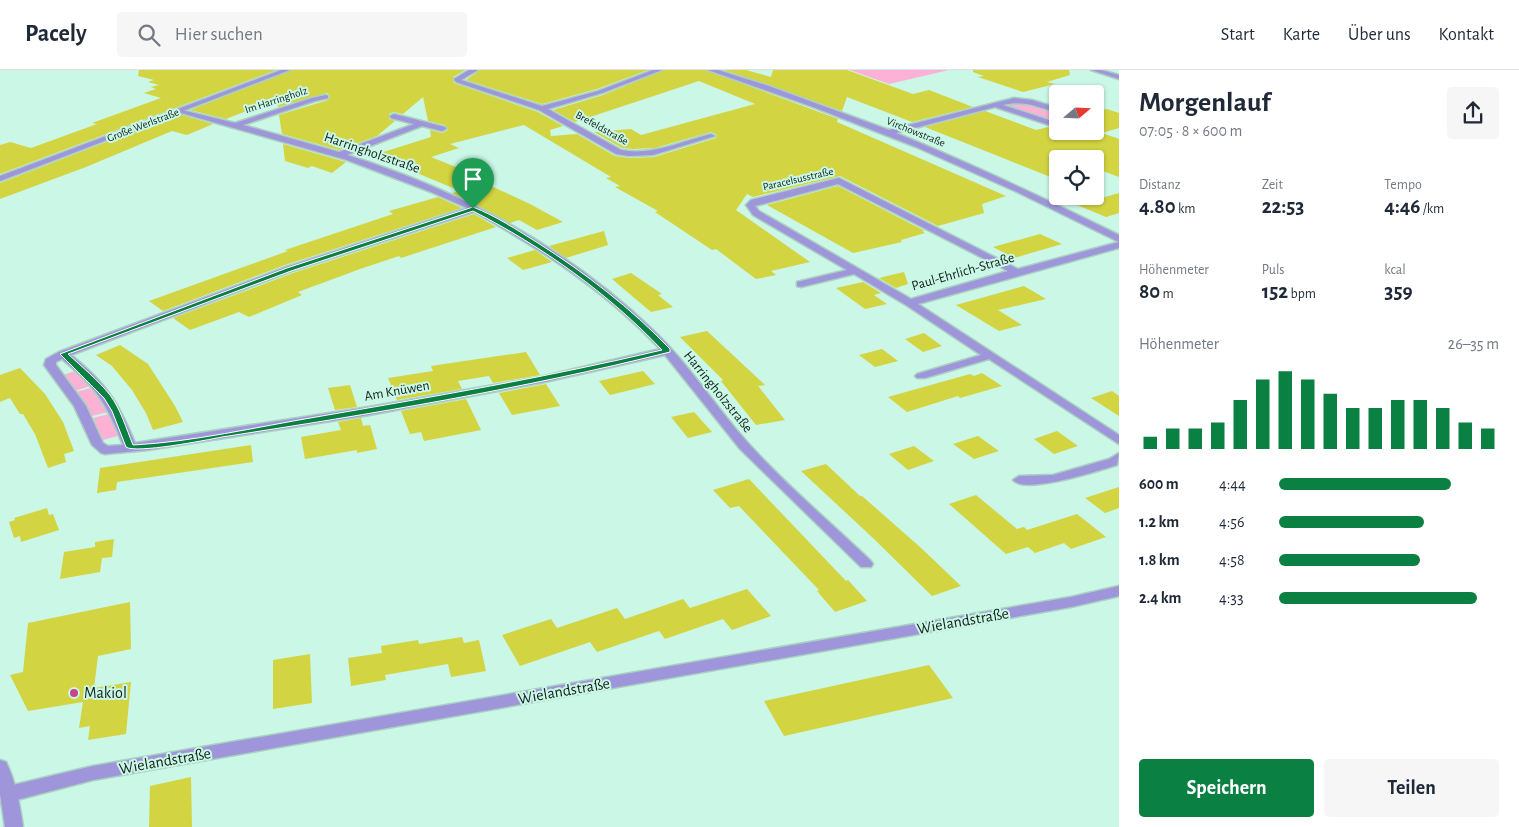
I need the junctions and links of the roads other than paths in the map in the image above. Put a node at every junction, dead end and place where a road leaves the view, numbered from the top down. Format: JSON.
{"nodes":[{"id":1,"x":287,"y":70,"type":"edge"},
{"id":2,"x":475,"y":70,"type":"edge"},
{"id":3,"x":658,"y":70,"type":"edge"},
{"id":4,"x":710,"y":70,"type":"edge"},
{"id":5,"x":1094,"y":70,"type":"edge"},
{"id":6,"x":1119,"y":77,"type":"edge"},
{"id":7,"x":326,"y":97,"type":"dead end"},
{"id":8,"x":994,"y":105,"type":"junction"},
{"id":9,"x":542,"y":108,"type":"junction"},
{"id":10,"x":1049,"y":108,"type":"edge"},
{"id":11,"x":178,"y":111,"type":"junction"},
{"id":12,"x":394,"y":116,"type":"dead end"},
{"id":13,"x":1049,"y":123,"type":"edge"},
{"id":14,"x":421,"y":124,"type":"junction"},
{"id":15,"x":234,"y":126,"type":"junction"},
{"id":16,"x":442,"y":129,"type":"dead end"},
{"id":17,"x":888,"y":133,"type":"junction"},
{"id":18,"x":711,"y":136,"type":"dead end"},
{"id":19,"x":339,"y":155,"type":"junction"},
{"id":20,"x":0,"y":179,"type":"edge"},
{"id":21,"x":473,"y":209,"type":"junction"},
{"id":22,"x":1119,"y":228,"type":"edge"},
{"id":23,"x":1106,"y":232,"type":"junction"},
{"id":24,"x":1119,"y":239,"type":"edge"},
{"id":25,"x":1119,"y":245,"type":"edge"},
{"id":26,"x":856,"y":271,"type":"junction"},
{"id":27,"x":1017,"y":272,"type":"junction"},
{"id":28,"x":800,"y":284,"type":"dead end"},
{"id":29,"x":910,"y":303,"type":"junction"},
{"id":30,"x":667,"y":351,"type":"junction"},
{"id":31,"x":63,"y":354,"type":"junction"},
{"id":32,"x":992,"y":355,"type":"junction"},
{"id":33,"x":921,"y":376,"type":"dead end"},
{"id":34,"x":1119,"y":440,"type":"edge"},
{"id":35,"x":130,"y":447,"type":"junction"},
{"id":36,"x":1119,"y":457,"type":"edge"},
{"id":37,"x":1020,"y":480,"type":"dead end"},
{"id":38,"x":866,"y":564,"type":"dead end"},
{"id":39,"x":1119,"y":591,"type":"edge"},
{"id":40,"x":0,"y":767,"type":"edge"},
{"id":41,"x":9,"y":794,"type":"junction"},
{"id":42,"x":14,"y":827,"type":"edge"}],
"edges":[{"from":1,"to":11,"type":"street","name":"Große Werlstraße"},
{"from":2,"to":9,"type":"street","name":"Brefeldstraße"},
{"from":3,"to":9,"type":"street","name":"Brefeldstraße"},
{"from":4,"to":17,"type":"street","name":"Virchowstraße"},
{"from":5,"to":6,"type":"street"},
{"from":7,"to":15,"type":"street","name":"Im Harringholz"},
{"from":8,"to":10,"type":"street"},
{"from":8,"to":13,"type":"street"},
{"from":8,"to":17,"type":"street"},
{"from":9,"to":18,"type":"street","name":"Brefeldstraße"},
{"from":11,"to":15,"type":"street","name":"Harringholzstraße"},
{"from":11,"to":20,"type":"street","name":"Große Werlstraße"},
{"from":12,"to":14,"type":"street"},
{"from":14,"to":16,"type":"street"},
{"from":14,"to":19,"type":"street"},
{"from":15,"to":19,"type":"street","name":"Harringholzstraße"},
{"from":17,"to":23,"type":"street","name":"Virchowstraße"},
{"from":19,"to":21,"type":"street","name":"Harringholzstraße"},
{"from":21,"to":30,"type":"street","name":"Harringholzstraße"},
{"from":21,"to":31,"type":"street"},
{"from":22,"to":23,"type":"street"},
{"from":23,"to":24,"type":"street","name":"Virchowstraße"},
{"from":25,"to":27,"type":"street","name":"Paul-Ehrlich-Straße"},
{"from":26,"to":27,"type":"street","name":"Paracelsusstraße"},
{"from":26,"to":28,"type":"street"},
{"from":26,"to":29,"type":"street","name":"Paracelsusstraße"},
{"from":27,"to":29,"type":"street","name":"Paul-Ehrlich-Straße"},
{"from":29,"to":32,"type":"street","name":"Paul-Ehrlich-Straße"},
{"from":30,"to":35,"type":"street","name":"Am Knüwen"},
{"from":30,"to":38,"type":"street","name":"Harringholzstraße"},
{"from":31,"to":35,"type":"street"},
{"from":31,"to":35,"type":"street","name":"Am Knüwen"},
{"from":32,"to":33,"type":"street"},
{"from":32,"to":34,"type":"street","name":"Paul-Ehrlich-Straße"},
{"from":36,"to":37,"type":"street"},
{"from":39,"to":41,"type":"street","name":"Wielandstraße"},
{"from":40,"to":41,"type":"street"},
{"from":41,"to":42,"type":"street"}]}
